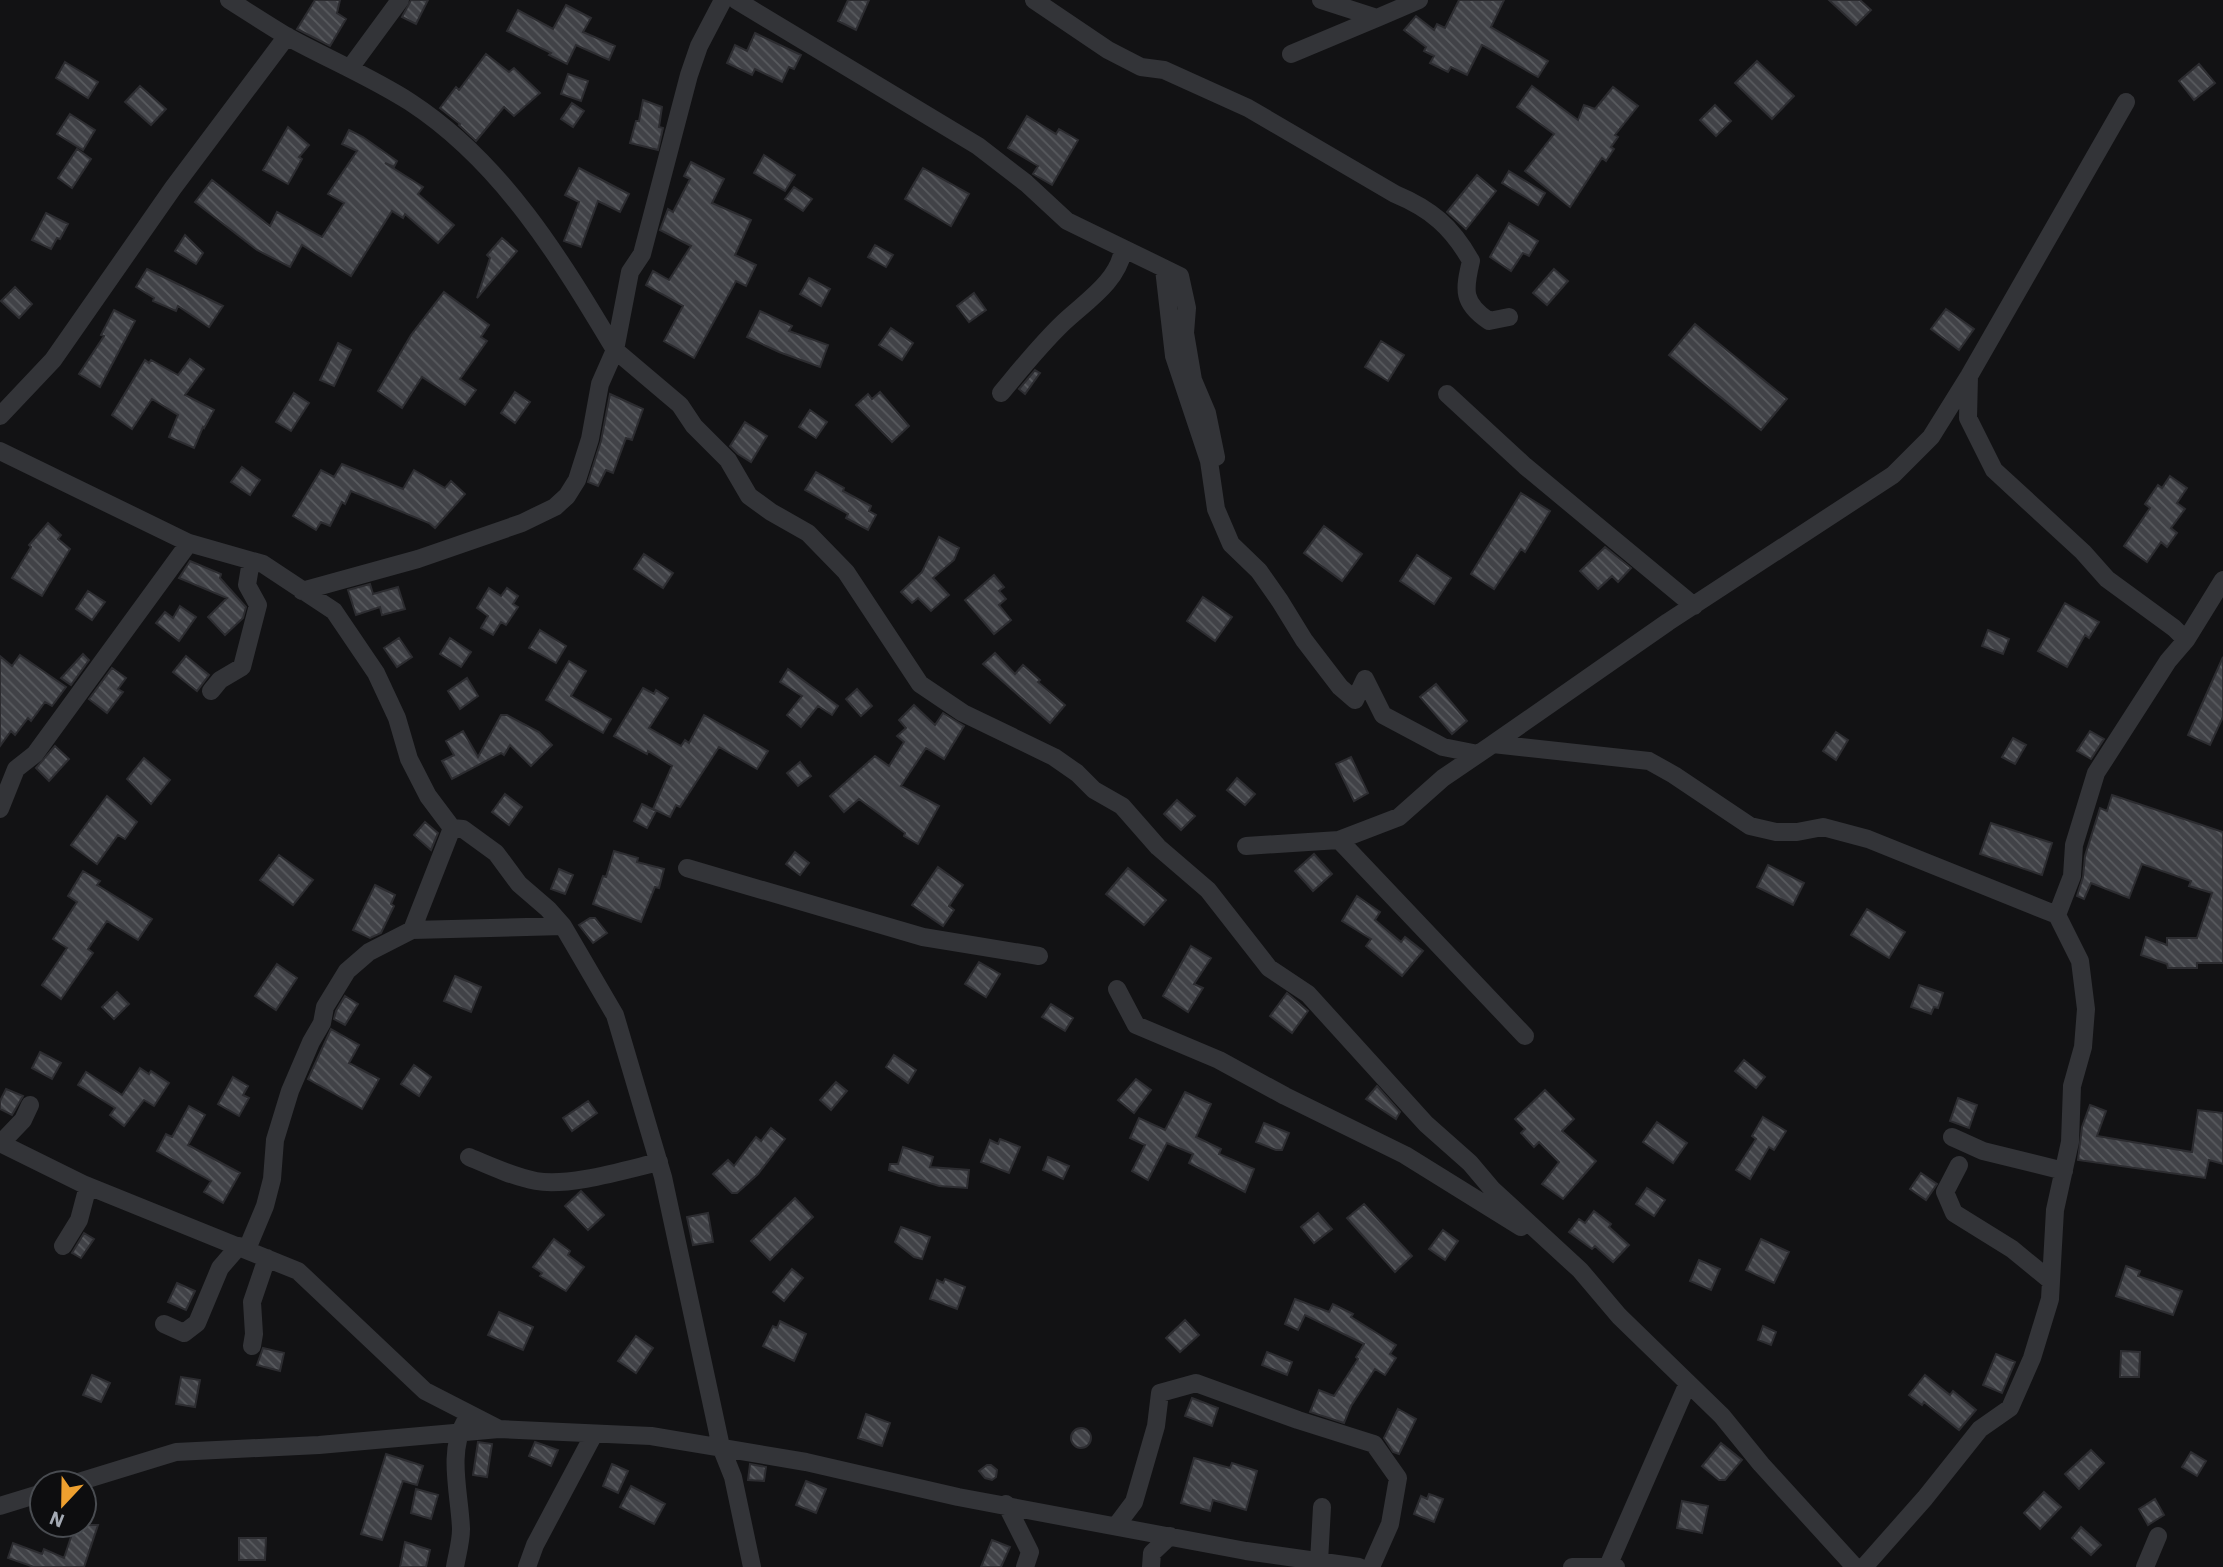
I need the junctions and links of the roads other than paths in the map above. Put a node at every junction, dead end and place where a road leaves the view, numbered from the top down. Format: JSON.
{"nodes":[{"id":1,"x":229,"y":0,"type":"edge"},
{"id":2,"x":400,"y":0,"type":"edge"},
{"id":3,"x":723,"y":0,"type":"edge"},
{"id":4,"x":736,"y":0,"type":"edge"},
{"id":5,"x":1034,"y":0,"type":"edge"},
{"id":6,"x":1321,"y":0,"type":"edge"},
{"id":7,"x":1419,"y":0,"type":"edge"},
{"id":8,"x":1377,"y":18,"type":"junction"},
{"id":9,"x":287,"y":36,"type":"junction"},
{"id":10,"x":1291,"y":54,"type":"dead end"},
{"id":11,"x":350,"y":68,"type":"junction"},
{"id":12,"x":2126,"y":102,"type":"dead end"},
{"id":13,"x":1123,"y":249,"type":"junction"},
{"id":14,"x":1509,"y":317,"type":"dead end"},
{"id":15,"x":615,"y":350,"type":"junction"},
{"id":16,"x":1969,"y":376,"type":"junction"},
{"id":17,"x":1001,"y":393,"type":"dead end"},
{"id":18,"x":1447,"y":394,"type":"dead end"},
{"id":19,"x":0,"y":416,"type":"edge"},
{"id":20,"x":0,"y":451,"type":"edge"},
{"id":21,"x":189,"y":543,"type":"junction"},
{"id":22,"x":251,"y":561,"type":"junction"},
{"id":23,"x":2223,"y":580,"type":"edge"},
{"id":24,"x":302,"y":591,"type":"junction"},
{"id":25,"x":1694,"y":606,"type":"junction"},
{"id":26,"x":2186,"y":640,"type":"junction"},
{"id":27,"x":211,"y":691,"type":"dead end"},
{"id":28,"x":1493,"y":744,"type":"junction"},
{"id":29,"x":1478,"y":754,"type":"junction"},
{"id":30,"x":0,"y":809,"type":"edge"},
{"id":31,"x":452,"y":828,"type":"junction"},
{"id":32,"x":1339,"y":840,"type":"junction"},
{"id":33,"x":1246,"y":846,"type":"dead end"},
{"id":34,"x":687,"y":868,"type":"dead end"},
{"id":35,"x":2057,"y":915,"type":"junction"},
{"id":36,"x":563,"y":926,"type":"junction"},
{"id":37,"x":412,"y":930,"type":"junction"},
{"id":38,"x":1039,"y":956,"type":"dead end"},
{"id":39,"x":1117,"y":989,"type":"dead end"},
{"id":40,"x":1525,"y":1036,"type":"dead end"},
{"id":41,"x":30,"y":1105,"type":"dead end"},
{"id":42,"x":1952,"y":1137,"type":"dead end"},
{"id":43,"x":1,"y":1143,"type":"edge"},
{"id":44,"x":469,"y":1157,"type":"dead end"},
{"id":45,"x":659,"y":1162,"type":"junction"},
{"id":46,"x":1959,"y":1165,"type":"dead end"},
{"id":47,"x":2064,"y":1171,"type":"junction"},
{"id":48,"x":88,"y":1186,"type":"junction"},
{"id":49,"x":63,"y":1245,"type":"dead end"},
{"id":50,"x":243,"y":1248,"type":"junction"},
{"id":51,"x":1558,"y":1250,"type":"junction"},
{"id":52,"x":267,"y":1258,"type":"junction"},
{"id":53,"x":2051,"y":1281,"type":"junction"},
{"id":54,"x":164,"y":1324,"type":"dead end"},
{"id":55,"x":252,"y":1346,"type":"dead end"},
{"id":56,"x":1688,"y":1383,"type":"junction"},
{"id":57,"x":470,"y":1413,"type":"junction"},
{"id":58,"x":499,"y":1429,"type":"junction"},
{"id":59,"x":459,"y":1432,"type":"junction"},
{"id":60,"x":594,"y":1434,"type":"junction"},
{"id":61,"x":721,"y":1447,"type":"junction"},
{"id":62,"x":98,"y":1476,"type":"edge"},
{"id":63,"x":28,"y":1497,"type":"edge"},
{"id":64,"x":1007,"y":1505,"type":"junction"},
{"id":65,"x":0,"y":1506,"type":"edge"},
{"id":66,"x":1322,"y":1507,"type":"dead end"},
{"id":67,"x":1116,"y":1526,"type":"junction"},
{"id":68,"x":1170,"y":1536,"type":"junction"},
{"id":69,"x":2158,"y":1536,"type":"dead end"},
{"id":70,"x":1323,"y":1564,"type":"edge"},
{"id":71,"x":1608,"y":1566,"type":"edge"},
{"id":72,"x":455,"y":1567,"type":"edge"},
{"id":73,"x":527,"y":1567,"type":"edge"},
{"id":74,"x":752,"y":1567,"type":"edge"},
{"id":75,"x":1025,"y":1567,"type":"edge"},
{"id":76,"x":1151,"y":1567,"type":"edge"},
{"id":77,"x":1359,"y":1567,"type":"edge"},
{"id":78,"x":1371,"y":1567,"type":"edge"},
{"id":79,"x":1572,"y":1567,"type":"edge"},
{"id":80,"x":1616,"y":1567,"type":"edge"},
{"id":81,"x":1855,"y":1567,"type":"edge"},
{"id":82,"x":1864,"y":1567,"type":"edge"},
{"id":83,"x":2145,"y":1567,"type":"edge"}],
"edges":[{"from":1,"to":9,"type":"street"},
{"from":2,"to":11,"type":"street"},
{"from":3,"to":15,"type":"street"},
{"from":4,"to":13,"type":"street"},
{"from":5,"to":14,"type":"street"},
{"from":6,"to":8,"type":"street"},
{"from":7,"to":8,"type":"street"},
{"from":8,"to":10,"type":"street"},
{"from":9,"to":11,"type":"street"},
{"from":9,"to":19,"type":"street"},
{"from":11,"to":15,"type":"street"},
{"from":12,"to":16,"type":"street"},
{"from":13,"to":17,"type":"street"},
{"from":13,"to":29,"type":"street"},
{"from":15,"to":24,"type":"street"},
{"from":15,"to":51,"type":"street"},
{"from":16,"to":25,"type":"street"},
{"from":16,"to":26,"type":"street"},
{"from":18,"to":25,"type":"street"},
{"from":20,"to":21,"type":"street"},
{"from":21,"to":22,"type":"street"},
{"from":21,"to":30,"type":"street"},
{"from":22,"to":24,"type":"street"},
{"from":22,"to":27,"type":"street"},
{"from":23,"to":26,"type":"street"},
{"from":24,"to":31,"type":"street"},
{"from":25,"to":28,"type":"street"},
{"from":26,"to":35,"type":"street"},
{"from":28,"to":29,"type":"street"},
{"from":28,"to":35,"type":"street"},
{"from":29,"to":32,"type":"street"},
{"from":31,"to":36,"type":"street"},
{"from":31,"to":37,"type":"street"},
{"from":32,"to":33,"type":"street"},
{"from":32,"to":40,"type":"street"},
{"from":34,"to":38,"type":"street"},
{"from":35,"to":47,"type":"street"},
{"from":36,"to":37,"type":"street"},
{"from":36,"to":45,"type":"street"},
{"from":37,"to":50,"type":"street"},
{"from":39,"to":51,"type":"street"},
{"from":41,"to":43,"type":"street"},
{"from":42,"to":47,"type":"street"},
{"from":43,"to":48,"type":"street"},
{"from":44,"to":45,"type":"street"},
{"from":45,"to":61,"type":"street"},
{"from":46,"to":53,"type":"street"},
{"from":47,"to":53,"type":"street"},
{"from":48,"to":49,"type":"street"},
{"from":48,"to":50,"type":"street"},
{"from":50,"to":52,"type":"street"},
{"from":50,"to":54,"type":"street"},
{"from":51,"to":56,"type":"street"},
{"from":52,"to":55,"type":"street"},
{"from":52,"to":57,"type":"street"},
{"from":53,"to":82,"type":"street"},
{"from":56,"to":71,"type":"street"},
{"from":56,"to":81,"type":"street"},
{"from":57,"to":58,"type":"street"},
{"from":57,"to":59,"type":"street"},
{"from":58,"to":59,"type":"street"},
{"from":58,"to":60,"type":"street"},
{"from":59,"to":62,"type":"street"},
{"from":59,"to":72,"type":"street"},
{"from":60,"to":61,"type":"street"},
{"from":60,"to":73,"type":"street"},
{"from":61,"to":64,"type":"street"},
{"from":61,"to":74,"type":"street"},
{"from":63,"to":65,"type":"street"},
{"from":64,"to":67,"type":"street"},
{"from":64,"to":75,"type":"street"},
{"from":66,"to":70,"type":"street"},
{"from":67,"to":68,"type":"street"},
{"from":67,"to":78,"type":"street"},
{"from":68,"to":70,"type":"street"},
{"from":68,"to":76,"type":"street"},
{"from":69,"to":83,"type":"street"},
{"from":70,"to":77,"type":"street"},
{"from":71,"to":79,"type":"street"},
{"from":71,"to":80,"type":"street"}]}
